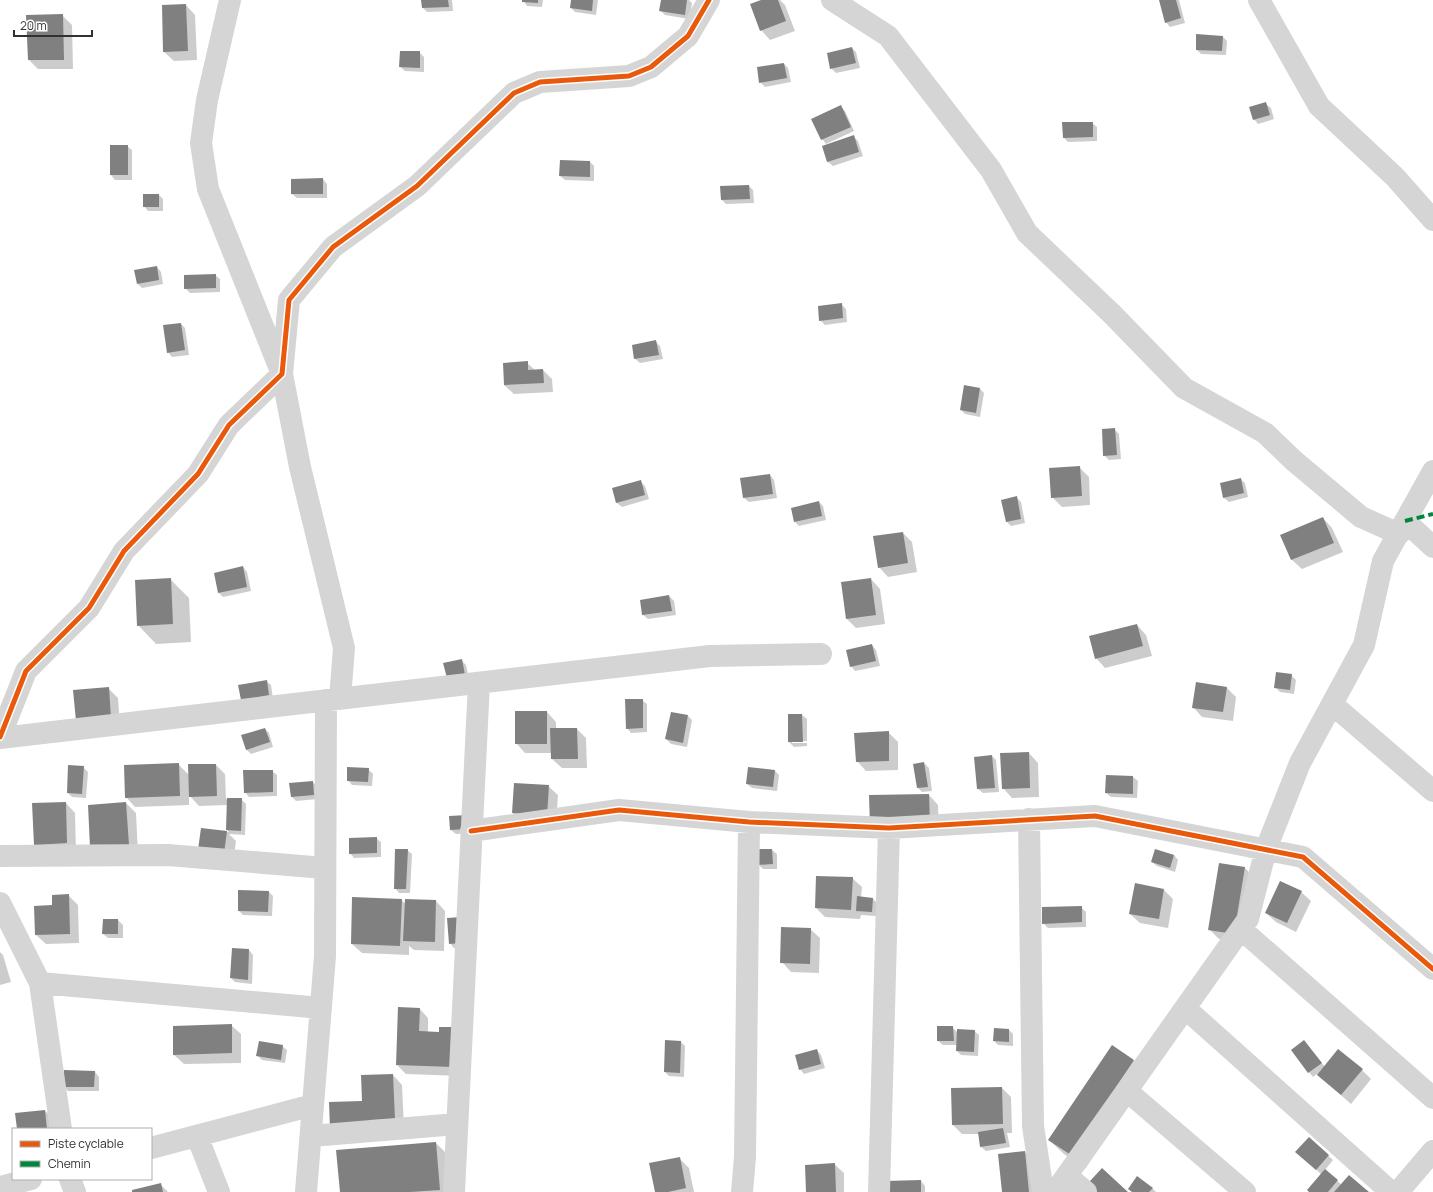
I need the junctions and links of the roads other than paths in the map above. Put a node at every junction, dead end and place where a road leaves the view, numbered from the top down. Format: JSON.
{"nodes":[{"id":1,"x":230,"y":0,"type":"edge"},
{"id":2,"x":709,"y":0,"type":"edge"},
{"id":3,"x":832,"y":0,"type":"edge"},
{"id":4,"x":1259,"y":0,"type":"edge"},
{"id":5,"x":1433,"y":220,"type":"edge"},
{"id":6,"x":282,"y":374,"type":"junction"},
{"id":7,"x":1433,"y":471,"type":"edge"},
{"id":8,"x":1402,"y":528,"type":"junction"},
{"id":9,"x":1433,"y":547,"type":"edge"},
{"id":10,"x":821,"y":654,"type":"dead end"},
{"id":11,"x":479,"y":683,"type":"junction"},
{"id":12,"x":333,"y":700,"type":"junction"},
{"id":13,"x":1332,"y":704,"type":"junction"},
{"id":14,"x":0,"y":738,"type":"edge"},
{"id":15,"x":1433,"y":791,"type":"edge"},
{"id":16,"x":1029,"y":819,"type":"junction"},
{"id":17,"x":749,"y":822,"type":"junction"},
{"id":18,"x":889,"y":828,"type":"junction"},
{"id":19,"x":471,"y":831,"type":"junction"},
{"id":20,"x":1266,"y":850,"type":"junction"},
{"id":21,"x":0,"y":856,"type":"edge"},
{"id":22,"x":325,"y":868,"type":"junction"},
{"id":23,"x":0,"y":903,"type":"edge"},
{"id":24,"x":1241,"y":929,"type":"junction"},
{"id":25,"x":1433,"y":969,"type":"edge"},
{"id":26,"x":40,"y":983,"type":"junction"},
{"id":27,"x":321,"y":1008,"type":"junction"},
{"id":28,"x":1185,"y":1008,"type":"junction"},
{"id":29,"x":1127,"y":1091,"type":"junction"},
{"id":30,"x":1433,"y":1098,"type":"edge"},
{"id":31,"x":313,"y":1105,"type":"junction"},
{"id":32,"x":458,"y":1124,"type":"junction"},
{"id":33,"x":61,"y":1128,"type":"edge"},
{"id":34,"x":197,"y":1136,"type":"junction"},
{"id":35,"x":311,"y":1136,"type":"junction"},
{"id":36,"x":152,"y":1148,"type":"edge"},
{"id":37,"x":1433,"y":1151,"type":"edge"},
{"id":38,"x":26,"y":1180,"type":"edge"},
{"id":39,"x":70,"y":1180,"type":"edge"},
{"id":40,"x":1061,"y":1184,"type":"edge"},
{"id":41,"x":0,"y":1187,"type":"edge"},
{"id":42,"x":75,"y":1192,"type":"edge"},
{"id":43,"x":219,"y":1192,"type":"edge"},
{"id":44,"x":306,"y":1192,"type":"edge"},
{"id":45,"x":454,"y":1192,"type":"edge"},
{"id":46,"x":742,"y":1192,"type":"edge"},
{"id":47,"x":879,"y":1192,"type":"edge"},
{"id":48,"x":1043,"y":1192,"type":"edge"},
{"id":49,"x":1086,"y":1192,"type":"edge"},
{"id":50,"x":1245,"y":1192,"type":"edge"},
{"id":51,"x":1391,"y":1192,"type":"edge"},
{"id":52,"x":1398,"y":1192,"type":"edge"}],
"edges":[{"from":1,"to":6,"type":"street"},
{"from":2,"to":6,"type":"street"},
{"from":3,"to":8,"type":"street"},
{"from":4,"to":5,"type":"street"},
{"from":6,"to":12,"type":"street"},
{"from":6,"to":14,"type":"street"},
{"from":7,"to":8,"type":"street"},
{"from":8,"to":9,"type":"street"},
{"from":8,"to":13,"type":"street"},
{"from":10,"to":11,"type":"street"},
{"from":11,"to":12,"type":"street"},
{"from":11,"to":19,"type":"street"},
{"from":12,"to":14,"type":"street"},
{"from":12,"to":22,"type":"street"},
{"from":13,"to":15,"type":"street"},
{"from":13,"to":20,"type":"street"},
{"from":16,"to":18,"type":"street"},
{"from":16,"to":20,"type":"street"},
{"from":16,"to":48,"type":"street"},
{"from":17,"to":18,"type":"street"},
{"from":17,"to":19,"type":"street"},
{"from":17,"to":46,"type":"street"},
{"from":18,"to":47,"type":"street"},
{"from":19,"to":32,"type":"street"},
{"from":20,"to":24,"type":"street"},
{"from":20,"to":25,"type":"street"},
{"from":21,"to":22,"type":"street"},
{"from":22,"to":27,"type":"street"},
{"from":23,"to":26,"type":"street"},
{"from":24,"to":28,"type":"street"},
{"from":24,"to":30,"type":"street"},
{"from":26,"to":27,"type":"street"},
{"from":26,"to":33,"type":"street"},
{"from":27,"to":31,"type":"street"},
{"from":28,"to":29,"type":"street"},
{"from":28,"to":51,"type":"street"},
{"from":29,"to":40,"type":"street"},
{"from":29,"to":50,"type":"street"},
{"from":31,"to":34,"type":"street"},
{"from":31,"to":35,"type":"street"},
{"from":32,"to":35,"type":"street"},
{"from":32,"to":45,"type":"street"},
{"from":34,"to":36,"type":"street"},
{"from":34,"to":43,"type":"street"},
{"from":35,"to":44,"type":"street"},
{"from":37,"to":52,"type":"street"},
{"from":38,"to":41,"type":"street"},
{"from":39,"to":42,"type":"street"},
{"from":40,"to":49,"type":"street"}]}
